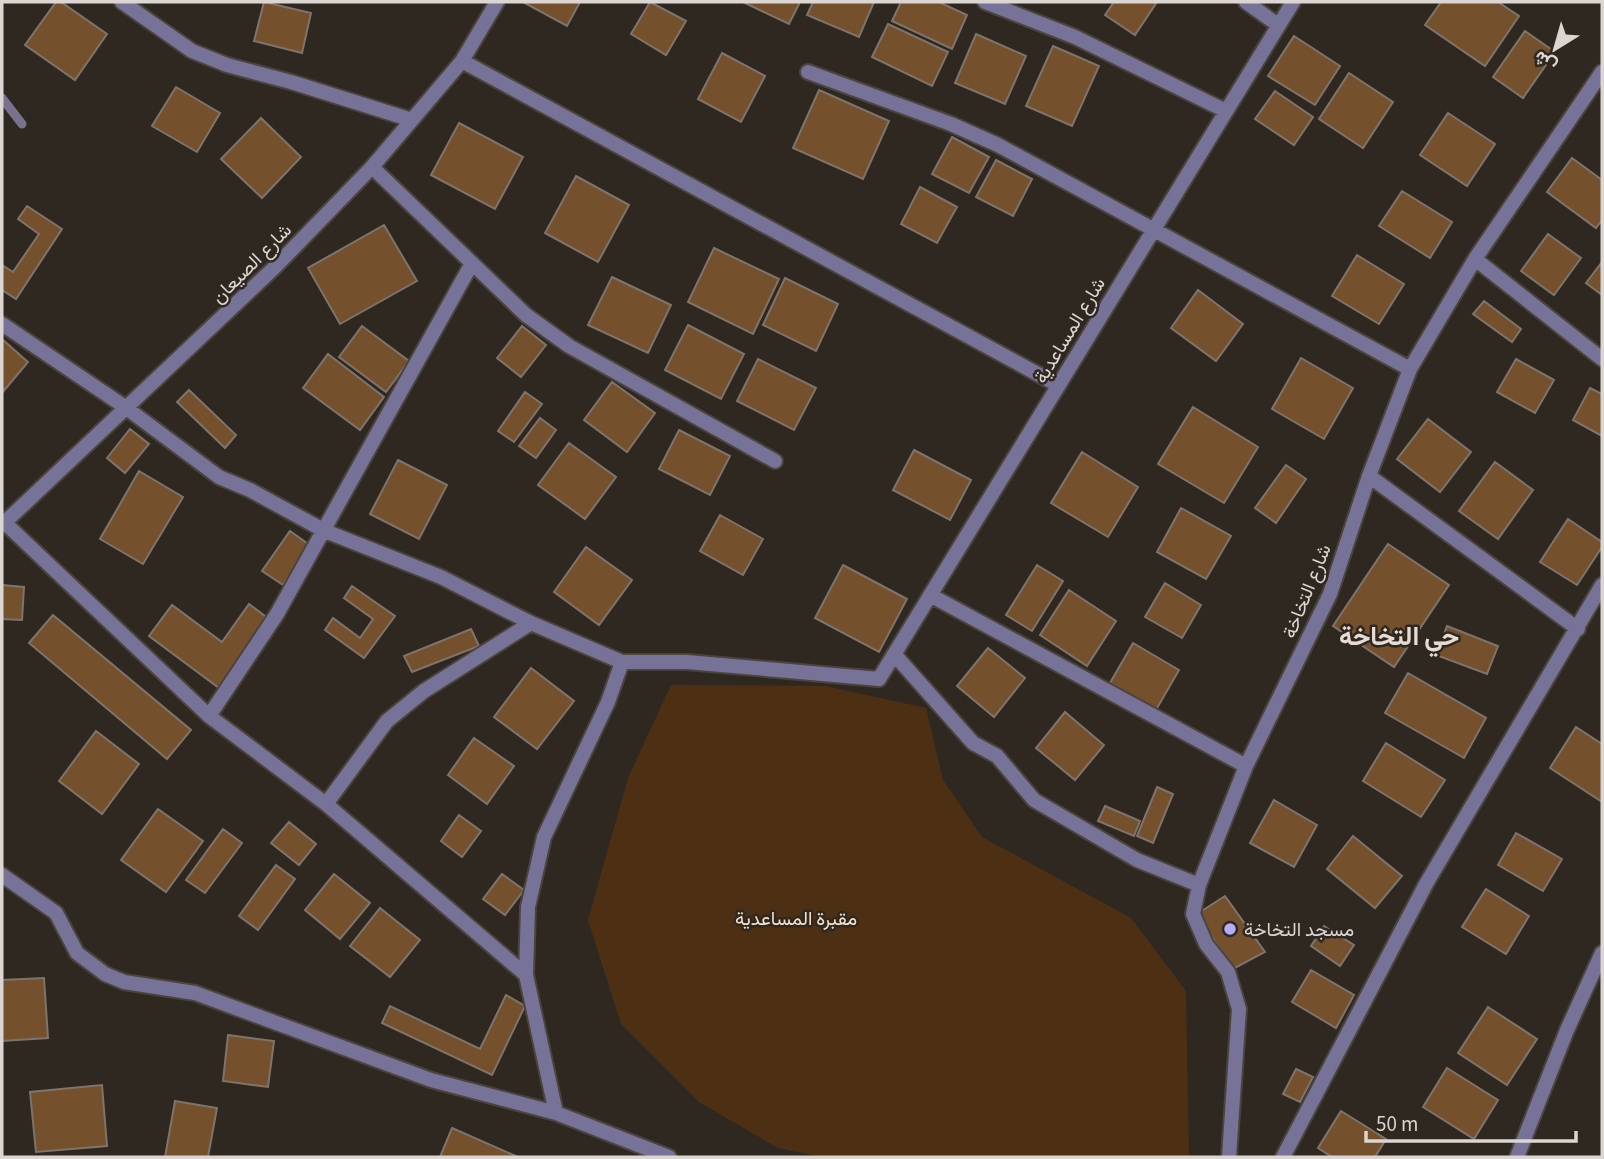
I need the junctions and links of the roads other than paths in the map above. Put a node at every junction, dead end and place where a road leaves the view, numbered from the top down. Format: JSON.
{"nodes":[{"id":1,"x":122,"y":2,"type":"edge"},
{"id":2,"x":497,"y":2,"type":"edge"},
{"id":3,"x":985,"y":2,"type":"edge"},
{"id":4,"x":1246,"y":2,"type":"edge"},
{"id":5,"x":1293,"y":2,"type":"edge"},
{"id":6,"x":1278,"y":26,"type":"junction"},
{"id":7,"x":462,"y":61,"type":"junction"},
{"id":8,"x":808,"y":72,"type":"dead end"},
{"id":9,"x":1602,"y":72,"type":"edge"},
{"id":10,"x":1226,"y":111,"type":"junction"},
{"id":11,"x":412,"y":120,"type":"junction"},
{"id":12,"x":372,"y":167,"type":"junction"},
{"id":13,"x":1153,"y":229,"type":"junction"},
{"id":14,"x":1475,"y":258,"type":"junction"},
{"id":15,"x":471,"y":265,"type":"junction"},
{"id":16,"x":2,"y":324,"type":"edge"},
{"id":17,"x":1602,"y":359,"type":"edge"},
{"id":18,"x":1410,"y":369,"type":"junction"},
{"id":19,"x":1058,"y":385,"type":"junction"},
{"id":20,"x":125,"y":407,"type":"junction"},
{"id":21,"x":775,"y":461,"type":"dead end"},
{"id":22,"x":1369,"y":476,"type":"junction"},
{"id":23,"x":3,"y":524,"type":"edge"},
{"id":24,"x":325,"y":531,"type":"junction"},
{"id":25,"x":1602,"y":585,"type":"edge"},
{"id":26,"x":929,"y":596,"type":"junction"},
{"id":27,"x":531,"y":623,"type":"junction"},
{"id":28,"x":1578,"y":629,"type":"junction"},
{"id":29,"x":894,"y":654,"type":"junction"},
{"id":30,"x":622,"y":662,"type":"junction"},
{"id":31,"x":209,"y":716,"type":"junction"},
{"id":32,"x":1246,"y":766,"type":"junction"},
{"id":33,"x":326,"y":804,"type":"junction"},
{"id":34,"x":2,"y":875,"type":"edge"},
{"id":35,"x":1199,"y":885,"type":"junction"},
{"id":36,"x":1602,"y":953,"type":"edge"},
{"id":37,"x":526,"y":975,"type":"junction"},
{"id":38,"x":556,"y":1113,"type":"junction"},
{"id":39,"x":669,"y":1157,"type":"edge"},
{"id":40,"x":1229,"y":1157,"type":"edge"},
{"id":41,"x":1283,"y":1157,"type":"edge"},
{"id":42,"x":1517,"y":1157,"type":"edge"}],
"edges":[{"from":1,"to":11,"type":"street"},
{"from":2,"to":7,"type":"street","name":"شارع الصيعان"},
{"from":3,"to":10,"type":"street"},
{"from":4,"to":6,"type":"street"},
{"from":5,"to":6,"type":"street","name":"شارع المساعدية"},
{"from":6,"to":10,"type":"street","name":"شارع المساعدية"},
{"from":7,"to":11,"type":"street","name":"شارع الصيعان"},
{"from":7,"to":19,"type":"street"},
{"from":8,"to":13,"type":"street"},
{"from":9,"to":14,"type":"street","name":"شارع التخاخة"},
{"from":10,"to":13,"type":"street","name":"شارع المساعدية"},
{"from":11,"to":12,"type":"street","name":"شارع الصيعان"},
{"from":12,"to":15,"type":"street"},
{"from":12,"to":20,"type":"street","name":"شارع الصيعان"},
{"from":13,"to":18,"type":"street"},
{"from":13,"to":19,"type":"street","name":"شارع المساعدية"},
{"from":14,"to":17,"type":"street"},
{"from":14,"to":18,"type":"street","name":"شارع التخاخة"},
{"from":15,"to":21,"type":"street"},
{"from":15,"to":24,"type":"street"},
{"from":16,"to":20,"type":"street"},
{"from":18,"to":22,"type":"street","name":"شارع التخاخة"},
{"from":19,"to":26,"type":"street","name":"شارع المساعدية"},
{"from":20,"to":23,"type":"street","name":"شارع الصيعان"},
{"from":20,"to":24,"type":"street"},
{"from":22,"to":28,"type":"street"},
{"from":22,"to":32,"type":"street","name":"شارع التخاخة"},
{"from":23,"to":31,"type":"street"},
{"from":24,"to":27,"type":"street"},
{"from":24,"to":31,"type":"street"},
{"from":25,"to":28,"type":"street"},
{"from":26,"to":29,"type":"street","name":"شارع المساعدية"},
{"from":26,"to":32,"type":"street"},
{"from":27,"to":30,"type":"street"},
{"from":27,"to":33,"type":"street"},
{"from":28,"to":41,"type":"street"},
{"from":29,"to":30,"type":"street","name":"شارع المساعدية"},
{"from":29,"to":35,"type":"street"},
{"from":30,"to":37,"type":"street"},
{"from":31,"to":33,"type":"street"},
{"from":32,"to":35,"type":"street","name":"شارع التخاخة"},
{"from":33,"to":37,"type":"street"},
{"from":34,"to":38,"type":"street"},
{"from":35,"to":40,"type":"street","name":"شارع التخاخة"},
{"from":36,"to":42,"type":"street"},
{"from":37,"to":38,"type":"street"},
{"from":38,"to":39,"type":"street"}]}
